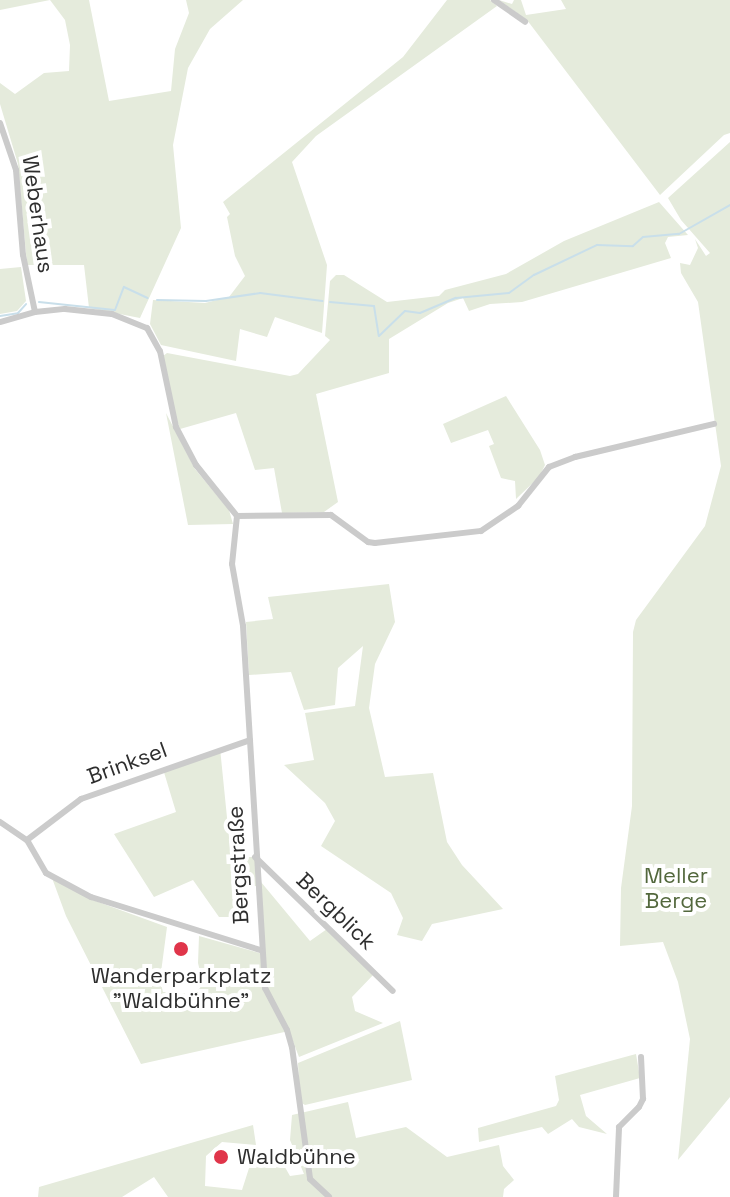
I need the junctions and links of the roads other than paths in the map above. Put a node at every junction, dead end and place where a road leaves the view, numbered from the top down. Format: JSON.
{"nodes":[{"id":1,"x":494,"y":0,"type":"edge"},
{"id":2,"x":525,"y":22,"type":"dead end"},
{"id":3,"x":0,"y":123,"type":"edge"},
{"id":4,"x":35,"y":312,"type":"junction"},
{"id":5,"x":0,"y":322,"type":"edge"},
{"id":6,"x":714,"y":424,"type":"dead end"},
{"id":7,"x":237,"y":516,"type":"junction"},
{"id":8,"x":250,"y":740,"type":"junction"},
{"id":9,"x":0,"y":822,"type":"edge"},
{"id":10,"x":27,"y":840,"type":"junction"},
{"id":11,"x":255,"y":857,"type":"junction"},
{"id":12,"x":260,"y":950,"type":"junction"},
{"id":13,"x":393,"y":991,"type":"dead end"},
{"id":14,"x":641,"y":1057,"type":"dead end"},
{"id":15,"x":329,"y":1197,"type":"edge"},
{"id":16,"x":616,"y":1197,"type":"edge"}],
"edges":[{"from":1,"to":2,"type":"street"},
{"from":3,"to":4,"type":"street","name":"Weberhaus"},
{"from":4,"to":5,"type":"street"},
{"from":4,"to":7,"type":"street"},
{"from":6,"to":7,"type":"street"},
{"from":7,"to":8,"type":"street","name":"Bergstraße"},
{"from":8,"to":10,"type":"street","name":"Brinksel"},
{"from":8,"to":11,"type":"street","name":"Bergstraße"},
{"from":9,"to":10,"type":"street"},
{"from":10,"to":12,"type":"street"},
{"from":11,"to":12,"type":"street","name":"Bergstraße"},
{"from":11,"to":13,"type":"street","name":"Bergblick"},
{"from":12,"to":15,"type":"street","name":"Bergstraße"},
{"from":14,"to":16,"type":"street"}]}
